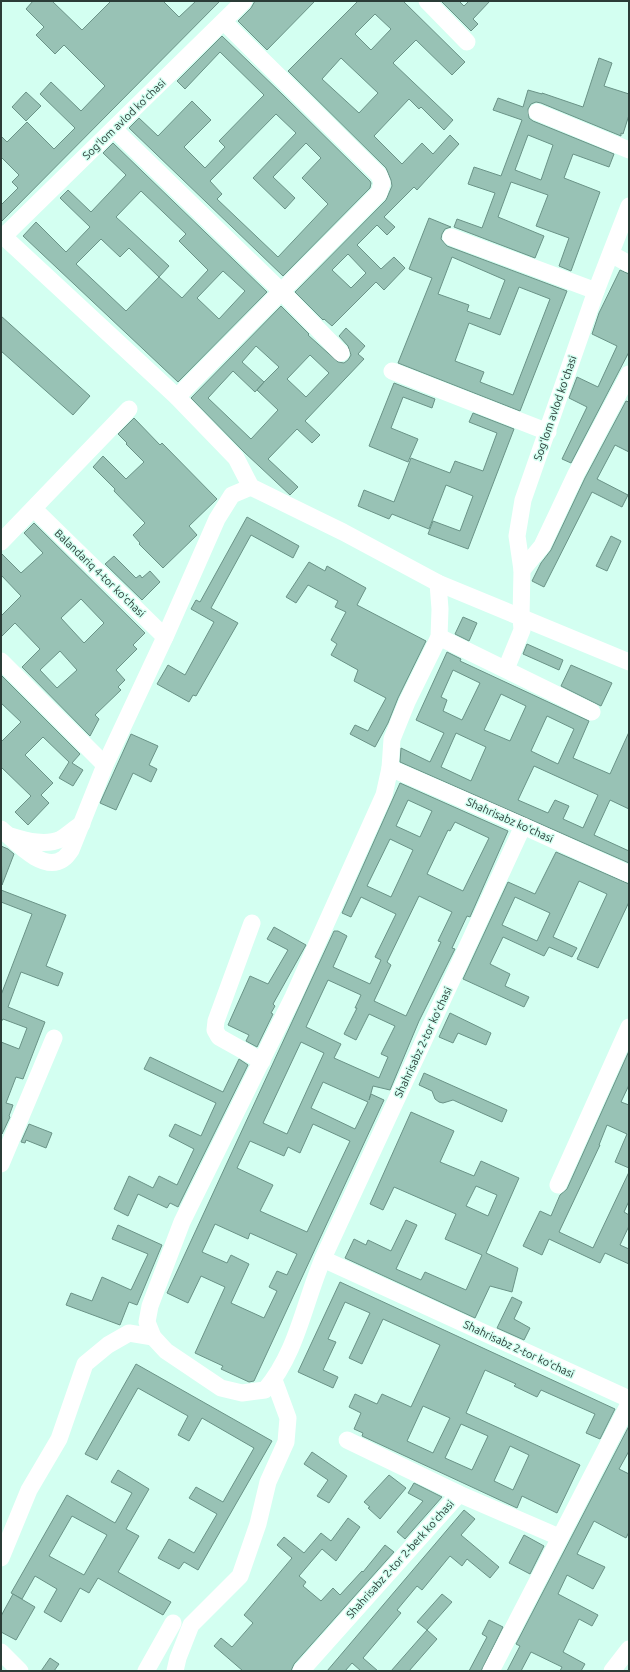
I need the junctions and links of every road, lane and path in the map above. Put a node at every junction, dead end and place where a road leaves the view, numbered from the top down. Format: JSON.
{"nodes":[{"id":1,"x":244,"y":1,"type":"edge"},
{"id":2,"x":427,"y":1,"type":"edge"},
{"id":3,"x":224,"y":22,"type":"junction"},
{"id":4,"x":467,"y":42,"type":"dead end"},
{"id":5,"x":538,"y":112,"type":"dead end"},
{"id":6,"x":114,"y":129,"type":"junction"},
{"id":7,"x":629,"y":150,"type":"edge"},
{"id":8,"x":629,"y":206,"type":"edge"},
{"id":9,"x":2,"y":235,"type":"edge"},
{"id":10,"x":451,"y":237,"type":"dead end"},
{"id":11,"x":611,"y":254,"type":"junction"},
{"id":12,"x":629,"y":264,"type":"edge"},
{"id":13,"x":281,"y":291,"type":"junction"},
{"id":14,"x":596,"y":291,"type":"junction"},
{"id":15,"x":342,"y":353,"type":"dead end"},
{"id":16,"x":392,"y":371,"type":"dead end"},
{"id":17,"x":629,"y":374,"type":"edge"},
{"id":18,"x":177,"y":397,"type":"junction"},
{"id":19,"x":128,"y":409,"type":"dead end"},
{"id":20,"x":548,"y":432,"type":"junction"},
{"id":21,"x":252,"y":487,"type":"junction"},
{"id":22,"x":34,"y":509,"type":"junction"},
{"id":23,"x":1,"y":542,"type":"edge"},
{"id":24,"x":522,"y":570,"type":"junction"},
{"id":25,"x":438,"y":583,"type":"junction"},
{"id":26,"x":521,"y":617,"type":"junction"},
{"id":27,"x":165,"y":637,"type":"junction"},
{"id":28,"x":439,"y":637,"type":"junction"},
{"id":29,"x":1,"y":661,"type":"edge"},
{"id":30,"x":629,"y":662,"type":"edge"},
{"id":31,"x":506,"y":669,"type":"junction"},
{"id":32,"x":592,"y":712,"type":"dead end"},
{"id":33,"x":105,"y":765,"type":"junction"},
{"id":34,"x":390,"y":768,"type":"junction"},
{"id":35,"x":523,"y":826,"type":"junction"},
{"id":36,"x":5,"y":832,"type":"edge"},
{"id":37,"x":629,"y":874,"type":"edge"},
{"id":38,"x":252,"y":923,"type":"dead end"},
{"id":39,"x":629,"y":1027,"type":"edge"},
{"id":40,"x":54,"y":1038,"type":"dead end"},
{"id":41,"x":262,"y":1061,"type":"junction"},
{"id":42,"x":1,"y":1164,"type":"edge"},
{"id":43,"x":558,"y":1186,"type":"dead end"},
{"id":44,"x":322,"y":1259,"type":"junction"},
{"id":45,"x":154,"y":1337,"type":"junction"},
{"id":46,"x":274,"y":1380,"type":"junction"},
{"id":47,"x":629,"y":1399,"type":"edge"},
{"id":48,"x":629,"y":1404,"type":"edge"},
{"id":49,"x":347,"y":1440,"type":"dead end"},
{"id":50,"x":459,"y":1494,"type":"junction"},
{"id":51,"x":559,"y":1537,"type":"junction"},
{"id":52,"x":1,"y":1558,"type":"edge"},
{"id":53,"x":174,"y":1623,"type":"dead end"},
{"id":54,"x":629,"y":1649,"type":"edge"},
{"id":55,"x":1,"y":1652,"type":"edge"},
{"id":56,"x":20,"y":1671,"type":"edge"},
{"id":57,"x":146,"y":1671,"type":"edge"},
{"id":58,"x":175,"y":1671,"type":"edge"},
{"id":59,"x":301,"y":1671,"type":"edge"},
{"id":60,"x":491,"y":1671,"type":"edge"},
{"id":61,"x":612,"y":1671,"type":"edge"}],
"edges":[{"from":1,"to":3,"type":"street","name":"Sogʻlom avlod koʻchasi"},
{"from":2,"to":4,"type":"street"},
{"from":3,"to":6,"type":"street","name":"Sogʻlom avlod koʻchasi"},
{"from":3,"to":13,"type":"street"},
{"from":5,"to":7,"type":"street"},
{"from":6,"to":9,"type":"street","name":"Sogʻlom avlod koʻchasi"},
{"from":6,"to":13,"type":"street"},
{"from":8,"to":11,"type":"street","name":"Sogʻlom avlod koʻchasi"},
{"from":9,"to":18,"type":"street"},
{"from":10,"to":14,"type":"street"},
{"from":11,"to":12,"type":"street"},
{"from":11,"to":14,"type":"street","name":"Sogʻlom avlod koʻchasi"},
{"from":13,"to":15,"type":"street"},
{"from":13,"to":18,"type":"street"},
{"from":14,"to":20,"type":"street","name":"Sogʻlom avlod koʻchasi"},
{"from":16,"to":20,"type":"street"},
{"from":17,"to":24,"type":"street"},
{"from":18,"to":21,"type":"street"},
{"from":19,"to":22,"type":"street"},
{"from":20,"to":24,"type":"street","name":"Sogʻlom avlod koʻchasi"},
{"from":21,"to":25,"type":"street"},
{"from":21,"to":27,"type":"street"},
{"from":22,"to":23,"type":"street"},
{"from":22,"to":27,"type":"street","name":"Balandariq 4-tor koʻchasi"},
{"from":24,"to":26,"type":"street","name":"Sogʻlom avlod koʻchasi"},
{"from":25,"to":26,"type":"street"},
{"from":25,"to":28,"type":"street"},
{"from":26,"to":30,"type":"street"},
{"from":26,"to":31,"type":"street","name":"Sogʻlom avlod koʻchasi"},
{"from":27,"to":33,"type":"street"},
{"from":28,"to":31,"type":"street"},
{"from":28,"to":34,"type":"street"},
{"from":29,"to":33,"type":"street"},
{"from":31,"to":32,"type":"street"},
{"from":33,"to":36,"type":"street"},
{"from":34,"to":35,"type":"street","name":"Shahrisabz koʻchasi"},
{"from":34,"to":41,"type":"street"},
{"from":35,"to":37,"type":"street","name":"Shahrisabz koʻchasi"},
{"from":35,"to":44,"type":"street","name":"Shahrisabz 2-tor koʻchasi"},
{"from":38,"to":41,"type":"street"},
{"from":39,"to":43,"type":"street"},
{"from":40,"to":42,"type":"street"},
{"from":41,"to":45,"type":"street"},
{"from":44,"to":46,"type":"street","name":"Shahrisabz 2-tor koʻchasi"},
{"from":44,"to":47,"type":"street","name":"Shahrisabz 2-tor koʻchasi"},
{"from":45,"to":46,"type":"street"},
{"from":45,"to":52,"type":"street"},
{"from":46,"to":58,"type":"street"},
{"from":48,"to":51,"type":"street"},
{"from":49,"to":50,"type":"street"},
{"from":50,"to":51,"type":"street","name":"Shahrisabz 2-tor 2-berk koʻchasi"},
{"from":50,"to":59,"type":"street","name":"Shahrisabz 2-tor 2-berk koʻchasi"},
{"from":51,"to":60,"type":"street"},
{"from":53,"to":57,"type":"street"},
{"from":54,"to":61,"type":"street"},
{"from":55,"to":56,"type":"street"}]}
